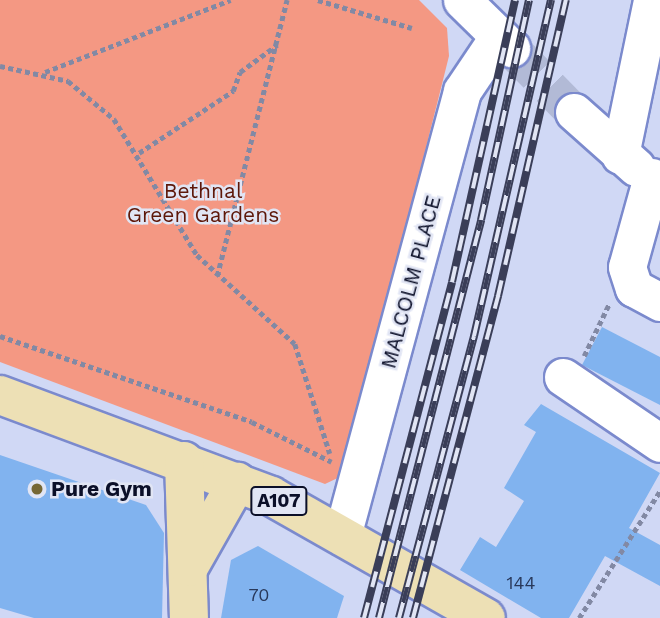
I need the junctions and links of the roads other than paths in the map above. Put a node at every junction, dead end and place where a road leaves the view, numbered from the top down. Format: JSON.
{"nodes":[{"id":1,"x":461,"y":0,"type":"edge"},
{"id":2,"x":652,"y":0,"type":"edge"},
{"id":3,"x":498,"y":28,"type":"edge"},
{"id":4,"x":655,"y":48,"type":"edge"},
{"id":5,"x":574,"y":112,"type":"tunnel mouth"},
{"id":6,"x":620,"y":155,"type":"junction"},
{"id":7,"x":656,"y":180,"type":"edge"},
{"id":8,"x":660,"y":302,"type":"edge"},
{"id":9,"x":567,"y":379,"type":"road end"},
{"id":10,"x":0,"y":395,"type":"edge"},
{"id":11,"x":660,"y":443,"type":"edge"},
{"id":12,"x":184,"y":461,"type":"junction"},
{"id":13,"x":237,"y":482,"type":"junction"},
{"id":14,"x":342,"y":536,"type":"junction"},
{"id":15,"x":189,"y":567,"type":"junction"},
{"id":16,"x":189,"y":618,"type":"edge"},
{"id":17,"x":486,"y":618,"type":"edge"}],
"edges":[{"from":1,"to":3,"type":"street"},
{"from":2,"to":4,"type":"street"},
{"from":3,"to":14,"type":"street","name":"MALCOLM PLACE"},
{"from":4,"to":6,"type":"street"},
{"from":5,"to":6,"type":"street"},
{"from":6,"to":7,"type":"street"},
{"from":7,"to":8,"type":"street"},
{"from":9,"to":11,"type":"street"},
{"from":10,"to":12,"type":"main road","number":"A107"},
{"from":12,"to":13,"type":"main road","number":"A107"},
{"from":12,"to":15,"type":"main road"},
{"from":13,"to":14,"type":"main road","number":"A107"},
{"from":13,"to":15,"type":"main road"},
{"from":14,"to":17,"type":"main road","number":"A107"},
{"from":15,"to":16,"type":"main road"}]}
